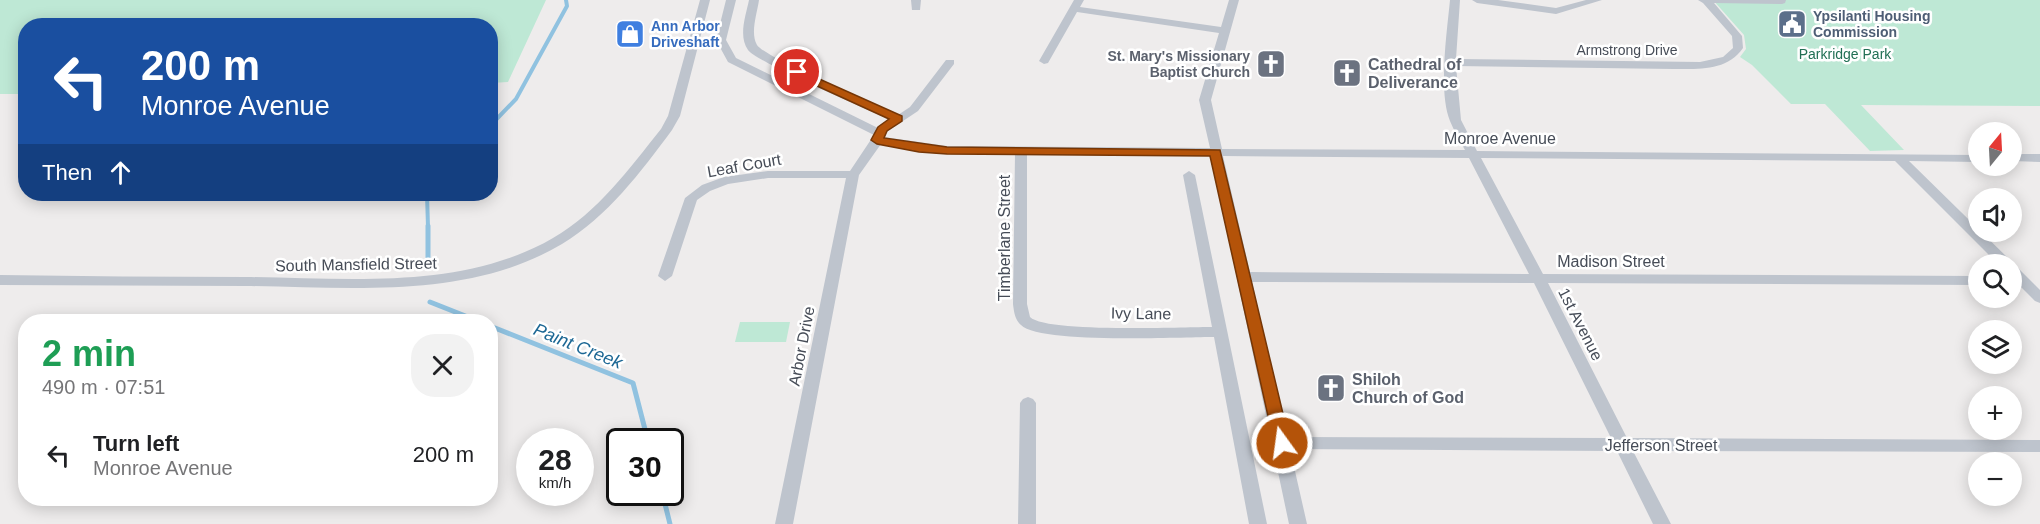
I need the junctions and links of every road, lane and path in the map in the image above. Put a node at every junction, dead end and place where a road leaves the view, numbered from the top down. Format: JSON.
{"nodes":[{"id":1,"x":705,"y":0,"type":"edge"},
{"id":2,"x":731,"y":0,"type":"edge"},
{"id":3,"x":754,"y":0,"type":"edge"},
{"id":4,"x":1234,"y":0,"type":"edge"},
{"id":5,"x":1455,"y":0,"type":"edge"},
{"id":6,"x":1477,"y":0,"type":"edge"},
{"id":7,"x":1597,"y":0,"type":"edge"},
{"id":8,"x":1701,"y":0,"type":"edge"},
{"id":9,"x":1707,"y":0,"type":"edge"},
{"id":10,"x":1782,"y":2,"type":"dead end"},
{"id":11,"x":1076,"y":5,"type":"edge"},
{"id":12,"x":1224,"y":31,"type":"junction"},
{"id":13,"x":1044,"y":61,"type":"dead end"},
{"id":14,"x":950,"y":62,"type":"dead end"},
{"id":15,"x":1451,"y":62,"type":"junction"},
{"id":16,"x":898,"y":119,"type":"junction"},
{"id":17,"x":879,"y":137,"type":"junction"},
{"id":18,"x":1021,"y":151,"type":"junction"},
{"id":19,"x":1215,"y":152,"type":"junction"},
{"id":20,"x":1473,"y":154,"type":"junction"},
{"id":21,"x":1898,"y":157,"type":"junction"},
{"id":22,"x":1968,"y":158,"type":"edge"},
{"id":23,"x":2022,"y":158,"type":"edge"},
{"id":24,"x":2040,"y":158,"type":"edge"},
{"id":25,"x":853,"y":175,"type":"junction"},
{"id":26,"x":1190,"y":175,"type":"dead end"},
{"id":27,"x":1996,"y":254,"type":"edge"},
{"id":28,"x":665,"y":276,"type":"dead end"},
{"id":29,"x":1243,"y":277,"type":"junction"},
{"id":30,"x":1538,"y":279,"type":"junction"},
{"id":31,"x":0,"y":280,"type":"edge"},
{"id":32,"x":1968,"y":280,"type":"edge"},
{"id":33,"x":2022,"y":280,"type":"edge"},
{"id":34,"x":2040,"y":280,"type":"edge"},
{"id":35,"x":2022,"y":284,"type":"edge"},
{"id":36,"x":2040,"y":298,"type":"edge"},
{"id":37,"x":1061,"y":330,"type":"joint"},
{"id":38,"x":1221,"y":332,"type":"junction"},
{"id":39,"x":1028,"y":403,"type":"dead end"},
{"id":40,"x":1282,"y":443,"type":"junction"},
{"id":41,"x":1621,"y":444,"type":"junction"},
{"id":42,"x":2040,"y":446,"type":"edge"},
{"id":43,"x":784,"y":524,"type":"edge"},
{"id":44,"x":1027,"y":524,"type":"edge"},
{"id":45,"x":1258,"y":524,"type":"edge"},
{"id":46,"x":1298,"y":524,"type":"edge"},
{"id":47,"x":1662,"y":524,"type":"edge"}],
"edges":[{"from":1,"to":31,"type":"street","name":"South Mansfield Street"},
{"from":2,"to":17,"type":"street","name":"Monroe Avenue"},
{"from":3,"to":16,"type":"street"},
{"from":4,"to":12,"type":"street"},
{"from":5,"to":15,"type":"street","name":"1st Avenue"},
{"from":6,"to":7,"type":"street"},
{"from":8,"to":9,"type":"street"},
{"from":9,"to":10,"type":"street"},
{"from":9,"to":15,"type":"street","name":"Armstrong Drive"},
{"from":11,"to":12,"type":"street"},
{"from":11,"to":13,"type":"street"},
{"from":12,"to":19,"type":"street"},
{"from":14,"to":16,"type":"street"},
{"from":15,"to":20,"type":"street","name":"1st Avenue"},
{"from":16,"to":17,"type":"street"},
{"from":17,"to":18,"type":"street","name":"Monroe Avenue"},
{"from":17,"to":25,"type":"street"},
{"from":18,"to":19,"type":"street","name":"Monroe Avenue"},
{"from":18,"to":37,"type":"street","name":"Timberlane Street"},
{"from":19,"to":20,"type":"street","name":"Monroe Avenue"},
{"from":19,"to":29,"type":"street"},
{"from":20,"to":21,"type":"street","name":"Monroe Avenue"},
{"from":20,"to":30,"type":"street","name":"1st Avenue"},
{"from":21,"to":22,"type":"street","name":"Monroe Avenue"},
{"from":21,"to":27,"type":"street"},
{"from":23,"to":24,"type":"street"},
{"from":25,"to":28,"type":"street","name":"Leaf Court"},
{"from":25,"to":43,"type":"street","name":"Arbor Drive"},
{"from":26,"to":38,"type":"street"},
{"from":29,"to":30,"type":"street","name":"Madison Street"},
{"from":29,"to":40,"type":"street"},
{"from":30,"to":32,"type":"street","name":"Madison Street"},
{"from":30,"to":41,"type":"street","name":"1st Avenue"},
{"from":33,"to":34,"type":"street"},
{"from":35,"to":36,"type":"street"},
{"from":37,"to":38,"type":"street","name":"Ivy Lane"},
{"from":38,"to":45,"type":"street"},
{"from":39,"to":44,"type":"street"},
{"from":40,"to":41,"type":"street","name":"Jefferson Street"},
{"from":40,"to":46,"type":"street"},
{"from":41,"to":42,"type":"street","name":"Jefferson Street"},
{"from":41,"to":47,"type":"street","name":"1st Avenue"}]}
